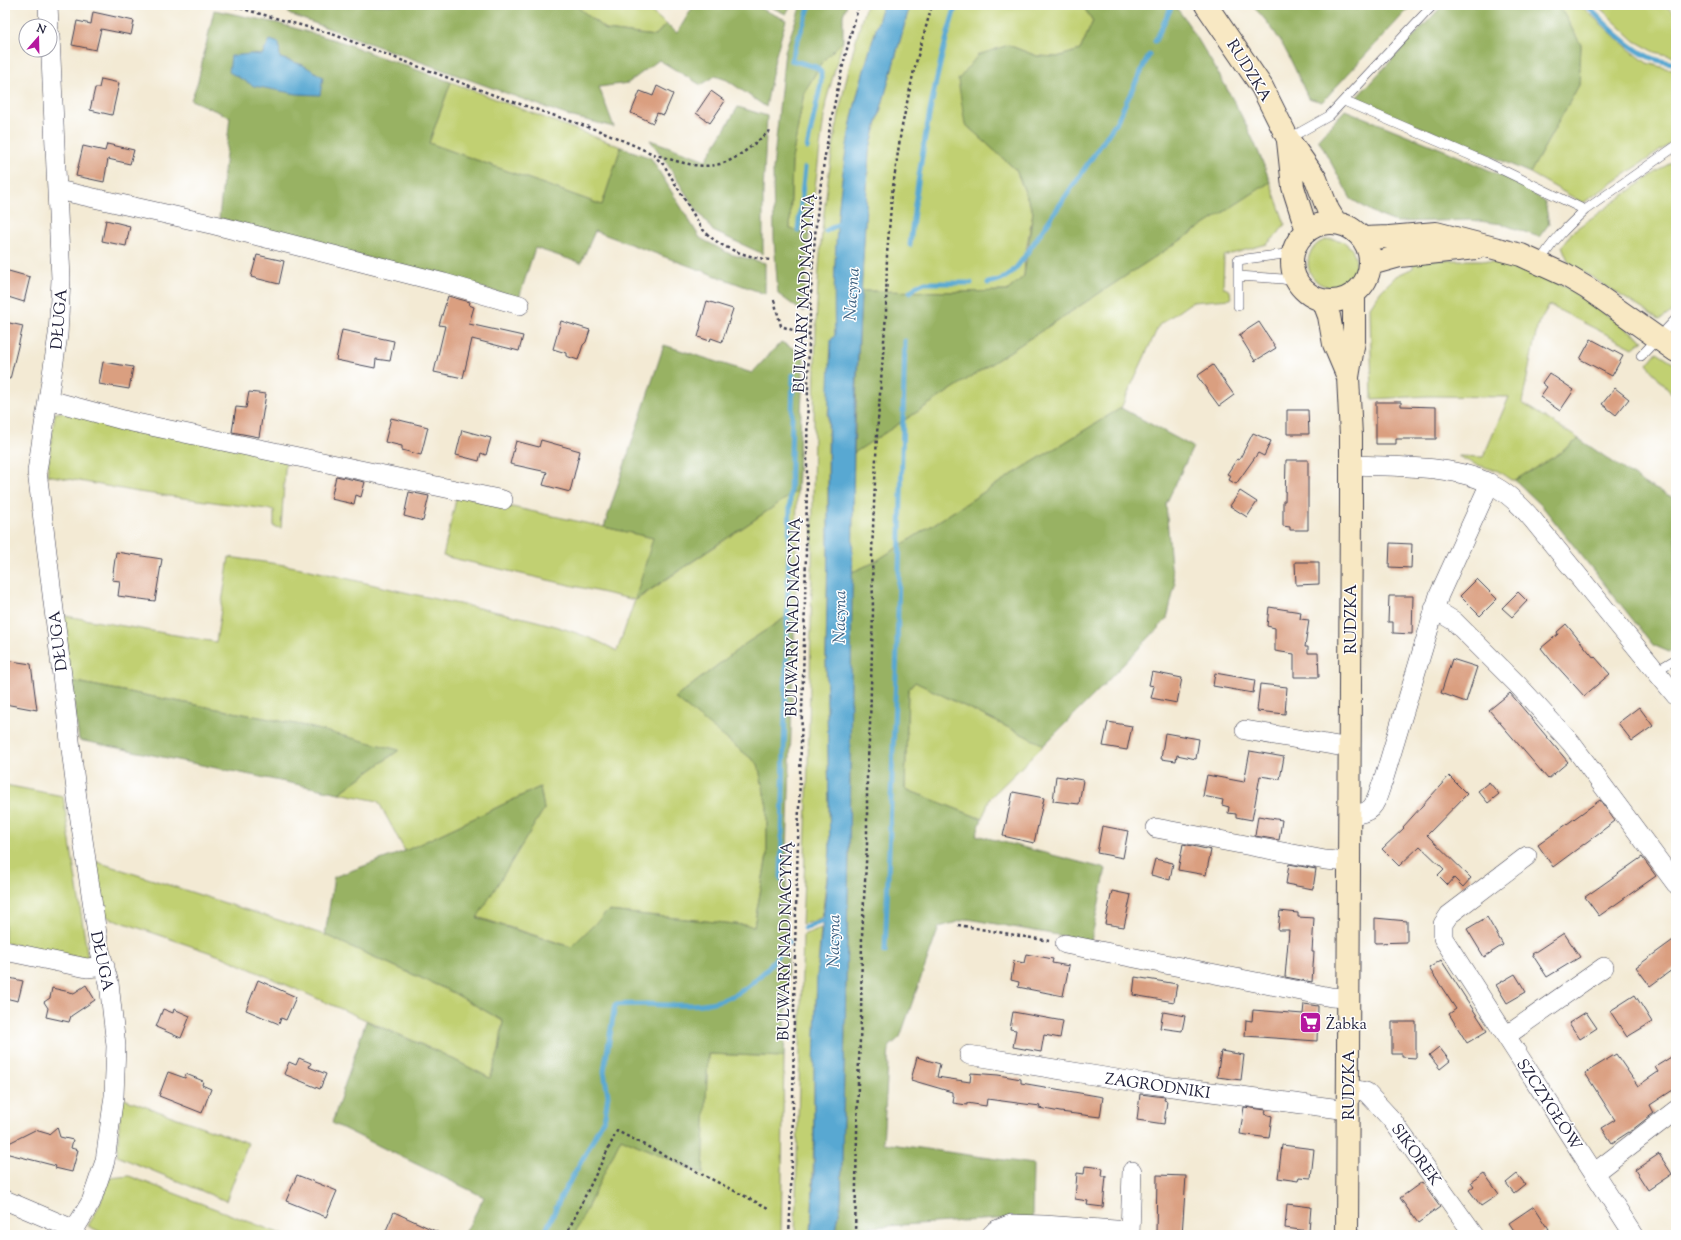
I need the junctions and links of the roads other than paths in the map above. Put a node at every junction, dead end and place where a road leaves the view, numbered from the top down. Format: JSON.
{"nodes":[{"id":1,"x":48,"y":5,"type":"edge"},
{"id":2,"x":1206,"y":5,"type":"edge"},
{"id":3,"x":1433,"y":5,"type":"edge"},
{"id":4,"x":49,"y":18,"type":"edge"},
{"id":5,"x":51,"y":58,"type":"edge"},
{"id":6,"x":1344,"y":101,"type":"junction"},
{"id":7,"x":1288,"y":139,"type":"junction"},
{"id":8,"x":1676,"y":146,"type":"edge"},
{"id":9,"x":58,"y":190,"type":"junction"},
{"id":10,"x":1585,"y":210,"type":"junction"},
{"id":11,"x":1336,"y":223,"type":"junction"},
{"id":12,"x":1307,"y":231,"type":"junction"},
{"id":13,"x":1363,"y":238,"type":"junction"},
{"id":14,"x":1487,"y":247,"type":"junction"},
{"id":15,"x":1293,"y":253,"type":"junction"},
{"id":16,"x":1540,"y":262,"type":"junction"},
{"id":17,"x":1371,"y":264,"type":"junction"},
{"id":18,"x":1238,"y":276,"type":"junction"},
{"id":19,"x":1298,"y":282,"type":"junction"},
{"id":20,"x":1354,"y":294,"type":"junction"},
{"id":21,"x":1323,"y":300,"type":"junction"},
{"id":22,"x":520,"y":305,"type":"dead end"},
{"id":23,"x":1238,"y":306,"type":"dead end"},
{"id":24,"x":1676,"y":319,"type":"edge"},
{"id":25,"x":1658,"y":338,"type":"junction"},
{"id":26,"x":1676,"y":350,"type":"edge"},
{"id":27,"x":1641,"y":356,"type":"dead end"},
{"id":28,"x":1348,"y":377,"type":"junction"},
{"id":29,"x":49,"y":400,"type":"junction"},
{"id":30,"x":1351,"y":465,"type":"junction"},
{"id":31,"x":1490,"y":483,"type":"junction"},
{"id":32,"x":503,"y":500,"type":"dead end"},
{"id":33,"x":1434,"y":609,"type":"junction"},
{"id":34,"x":1676,"y":659,"type":"edge"},
{"id":35,"x":1656,"y":671,"type":"junction"},
{"id":36,"x":1676,"y":696,"type":"edge"},
{"id":37,"x":1245,"y":730,"type":"dead end"},
{"id":38,"x":1350,"y":748,"type":"junction"},
{"id":39,"x":1349,"y":815,"type":"junction"},
{"id":40,"x":1156,"y":828,"type":"dead end"},
{"id":41,"x":1527,"y":856,"type":"dead end"},
{"id":42,"x":1349,"y":862,"type":"junction"},
{"id":43,"x":1676,"y":884,"type":"edge"},
{"id":44,"x":1065,"y":944,"type":"road end"},
{"id":45,"x":5,"y":951,"type":"edge"},
{"id":46,"x":105,"y":966,"type":"junction"},
{"id":47,"x":1604,"y":968,"type":"dead end"},
{"id":48,"x":1348,"y":998,"type":"junction"},
{"id":49,"x":1506,"y":1036,"type":"junction"},
{"id":50,"x":970,"y":1055,"type":"dead end"},
{"id":51,"x":1348,"y":1088,"type":"junction"},
{"id":52,"x":1348,"y":1110,"type":"junction"},
{"id":53,"x":1676,"y":1110,"type":"edge"},
{"id":54,"x":1132,"y":1171,"type":"dead end"},
{"id":55,"x":1594,"y":1173,"type":"junction"},
{"id":56,"x":5,"y":1200,"type":"edge"},
{"id":57,"x":73,"y":1232,"type":"edge"},
{"id":58,"x":1130,"y":1233,"type":"edge"},
{"id":59,"x":990,"y":1235,"type":"edge"},
{"id":60,"x":1347,"y":1235,"type":"edge"},
{"id":61,"x":1474,"y":1235,"type":"edge"},
{"id":62,"x":1634,"y":1235,"type":"edge"}],
"edges":[{"from":1,"to":4,"type":"street"},
{"from":2,"to":7,"type":"main road","name":"RUDZKA"},
{"from":3,"to":6,"type":"lane"},
{"from":5,"to":9,"type":"street","name":"DŁUGA"},
{"from":6,"to":7,"type":"lane"},
{"from":6,"to":10,"type":"lane"},
{"from":7,"to":11,"type":"main road","name":"RUDZKA"},
{"from":7,"to":12,"type":"main road","name":"RUDZKA"},
{"from":8,"to":10,"type":"lane"},
{"from":9,"to":22,"type":"street"},
{"from":9,"to":29,"type":"street","name":"DŁUGA"},
{"from":10,"to":16,"type":"lane"},
{"from":11,"to":12,"type":"main road"},
{"from":11,"to":13,"type":"main road"},
{"from":12,"to":15,"type":"main road"},
{"from":13,"to":14,"type":"main road"},
{"from":13,"to":17,"type":"main road"},
{"from":14,"to":16,"type":"main road"},
{"from":14,"to":17,"type":"main road"},
{"from":15,"to":18,"type":"lane"},
{"from":15,"to":19,"type":"main road"},
{"from":16,"to":25,"type":"main road"},
{"from":17,"to":20,"type":"main road"},
{"from":18,"to":19,"type":"lane"},
{"from":18,"to":23,"type":"lane"},
{"from":19,"to":21,"type":"main road"},
{"from":20,"to":21,"type":"main road"},
{"from":20,"to":28,"type":"main road","name":"RUDZKA"},
{"from":21,"to":28,"type":"main road","name":"RUDZKA"},
{"from":24,"to":25,"type":"lane"},
{"from":25,"to":26,"type":"main road"},
{"from":25,"to":27,"type":"lane"},
{"from":28,"to":30,"type":"main road","name":"RUDZKA"},
{"from":29,"to":32,"type":"street"},
{"from":29,"to":46,"type":"street","name":"DŁUGA"},
{"from":30,"to":31,"type":"street"},
{"from":30,"to":38,"type":"main road","name":"RUDZKA"},
{"from":31,"to":33,"type":"street"},
{"from":31,"to":35,"type":"street"},
{"from":33,"to":39,"type":"street"},
{"from":33,"to":43,"type":"street"},
{"from":34,"to":35,"type":"lane"},
{"from":35,"to":36,"type":"street"},
{"from":37,"to":38,"type":"street"},
{"from":38,"to":39,"type":"main road","name":"RUDZKA"},
{"from":39,"to":42,"type":"main road","name":"RUDZKA"},
{"from":40,"to":42,"type":"street"},
{"from":41,"to":49,"type":"street","name":"SZCZYGŁÓW"},
{"from":42,"to":48,"type":"main road","name":"RUDZKA"},
{"from":44,"to":48,"type":"street"},
{"from":45,"to":46,"type":"street"},
{"from":46,"to":57,"type":"street","name":"DŁUGA"},
{"from":47,"to":49,"type":"street"},
{"from":48,"to":51,"type":"main road","name":"RUDZKA"},
{"from":49,"to":55,"type":"street","name":"SZCZYGŁÓW"},
{"from":50,"to":52,"type":"street","name":"ZAGRODNIKI"},
{"from":51,"to":52,"type":"main road","name":"RUDZKA"},
{"from":51,"to":61,"type":"street","name":"SIKOREK"},
{"from":52,"to":60,"type":"main road","name":"RUDZKA"},
{"from":53,"to":55,"type":"street"},
{"from":54,"to":58,"type":"street"},
{"from":55,"to":62,"type":"street","name":"SZCZYGŁÓW"},
{"from":56,"to":57,"type":"street"},
{"from":58,"to":59,"type":"street"}]}
